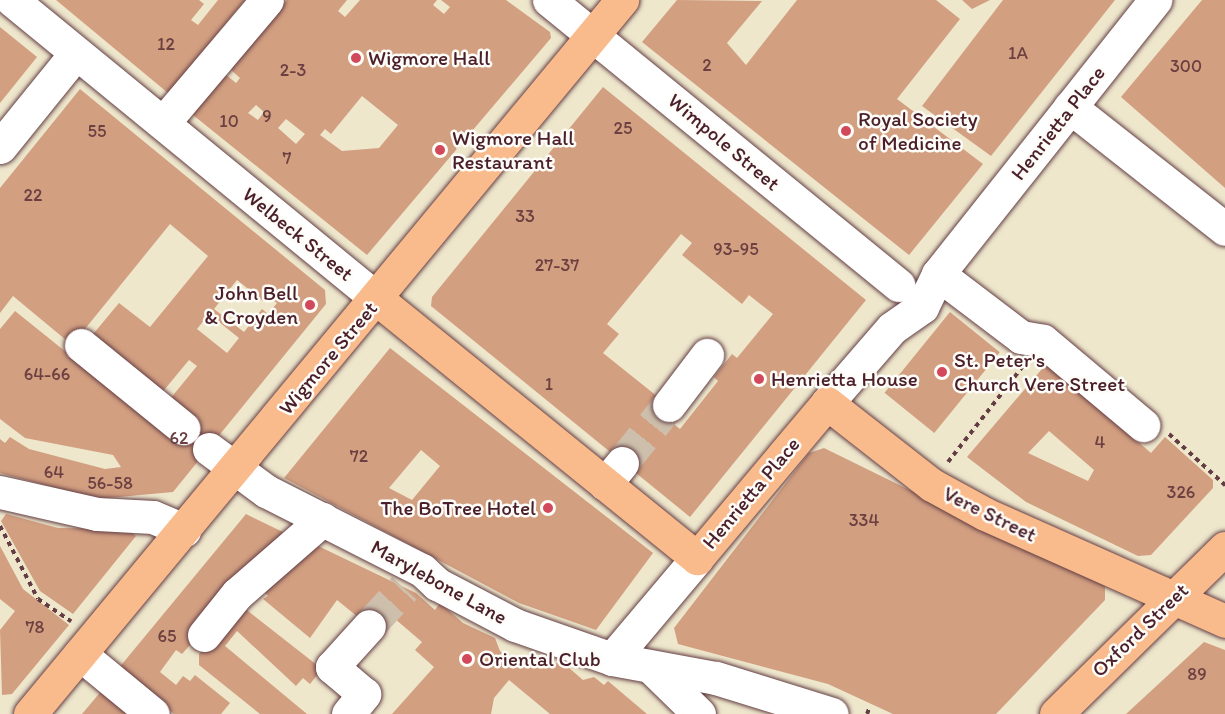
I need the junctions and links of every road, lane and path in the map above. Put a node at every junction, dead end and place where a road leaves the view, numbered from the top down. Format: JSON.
{"nodes":[{"id":1,"x":12,"y":0,"type":"edge"},
{"id":2,"x":267,"y":0,"type":"edge"},
{"id":3,"x":549,"y":0,"type":"edge"},
{"id":4,"x":622,"y":0,"type":"edge"},
{"id":5,"x":1155,"y":0,"type":"edge"},
{"id":6,"x":594,"y":36,"type":"junction"},
{"id":7,"x":76,"y":52,"type":"junction"},
{"id":8,"x":1070,"y":107,"type":"junction"},
{"id":9,"x":163,"y":123,"type":"junction"},
{"id":10,"x":0,"y":147,"type":"edge"},
{"id":11,"x":1225,"y":230,"type":"edge"},
{"id":12,"x":938,"y":274,"type":"junction"},
{"id":13,"x":898,"y":285,"type":"junction"},
{"id":14,"x":377,"y":299,"type":"junction"},
{"id":15,"x":892,"y":328,"type":"junction"},
{"id":16,"x":1043,"y":341,"type":"junction"},
{"id":17,"x":81,"y":345,"type":"dead end"},
{"id":18,"x":707,"y":355,"type":"dead end"},
{"id":19,"x":827,"y":404,"type":"junction"},
{"id":20,"x":669,"y":405,"type":"tunnel mouth"},
{"id":21,"x":1143,"y":425,"type":"joint"},
{"id":22,"x":183,"y":428,"type":"dead end"},
{"id":23,"x":209,"y":448,"type":"dead end"},
{"id":24,"x":946,"y":465,"type":"dead end"},
{"id":25,"x":234,"y":470,"type":"junction"},
{"id":26,"x":1225,"y":485,"type":"edge"},
{"id":27,"x":0,"y":492,"type":"edge"},
{"id":28,"x":323,"y":519,"type":"junction"},
{"id":29,"x":0,"y":526,"type":"edge"},
{"id":30,"x":184,"y":530,"type":"junction"},
{"id":31,"x":1225,"y":548,"type":"edge"},
{"id":32,"x":697,"y":558,"type":"junction"},
{"id":33,"x":1171,"y":597,"type":"junction"},
{"id":34,"x":1225,"y":621,"type":"edge"},
{"id":35,"x":369,"y":626,"type":"tunnel mouth"},
{"id":36,"x":204,"y":636,"type":"dead end"},
{"id":37,"x":87,"y":645,"type":"junction"},
{"id":38,"x":612,"y":659,"type":"junction"},
{"id":39,"x":654,"y":670,"type":"junction"},
{"id":40,"x":716,"y":678,"type":"junction"},
{"id":41,"x":697,"y":712,"type":"edge"},
{"id":42,"x":30,"y":714,"type":"edge"},
{"id":43,"x":153,"y":714,"type":"edge"},
{"id":44,"x":348,"y":714,"type":"edge"},
{"id":45,"x":832,"y":714,"type":"edge"},
{"id":46,"x":1056,"y":714,"type":"edge"}],
"edges":[{"from":1,"to":7,"type":"street","name":"Welbeck Street"},
{"from":2,"to":9,"type":"street"},
{"from":3,"to":6,"type":"street","name":"Wimpole Street"},
{"from":4,"to":6,"type":"main road","name":"Wigmore Street"},
{"from":5,"to":8,"type":"street","name":"Henrietta Place"},
{"from":6,"to":13,"type":"street","name":"Wimpole Street"},
{"from":6,"to":14,"type":"main road","name":"Wigmore Street"},
{"from":7,"to":9,"type":"street","name":"Welbeck Street"},
{"from":7,"to":10,"type":"street"},
{"from":8,"to":11,"type":"street"},
{"from":8,"to":12,"type":"street","name":"Henrietta Place"},
{"from":9,"to":14,"type":"street","name":"Welbeck Street"},
{"from":12,"to":13,"type":"street"},
{"from":12,"to":15,"type":"street","name":"Henrietta Place"},
{"from":12,"to":16,"type":"street"},
{"from":13,"to":15,"type":"street"},
{"from":14,"to":25,"type":"main road","name":"Wigmore Street"},
{"from":14,"to":32,"type":"main road","name":"Welbeck Street"},
{"from":15,"to":19,"type":"street","name":"Henrietta Place"},
{"from":16,"to":21,"type":"street"},
{"from":16,"to":24,"type":"path"},
{"from":17,"to":22,"type":"street"},
{"from":18,"to":20,"type":"street"},
{"from":19,"to":32,"type":"main road","name":"Henrietta Place"},
{"from":19,"to":33,"type":"main road","name":"Vere Street"},
{"from":21,"to":26,"type":"path"},
{"from":23,"to":25,"type":"street","name":"Marylebone Lane"},
{"from":25,"to":28,"type":"street","name":"Marylebone Lane"},
{"from":25,"to":30,"type":"main road","name":"Wigmore Street"},
{"from":27,"to":30,"type":"street"},
{"from":28,"to":36,"type":"street"},
{"from":28,"to":38,"type":"street","name":"Marylebone Lane"},
{"from":29,"to":37,"type":"path"},
{"from":30,"to":37,"type":"main road","name":"Wigmore Street"},
{"from":31,"to":33,"type":"main road","name":"Oxford Street"},
{"from":32,"to":38,"type":"street","name":"Henrietta Place"},
{"from":33,"to":34,"type":"main road","name":"Vere Street"},
{"from":33,"to":46,"type":"main road","name":"Oxford Street"},
{"from":35,"to":44,"type":"street"},
{"from":37,"to":42,"type":"main road","name":"Wigmore Street"},
{"from":37,"to":43,"type":"street"},
{"from":38,"to":39,"type":"street","name":"Marylebone Lane"},
{"from":39,"to":40,"type":"street","name":"Marylebone Lane"},
{"from":39,"to":41,"type":"street","name":"Marylebone Lane"},
{"from":40,"to":41,"type":"street","name":"Marylebone Lane"},
{"from":40,"to":45,"type":"street","name":"Marylebone Lane"}]}
